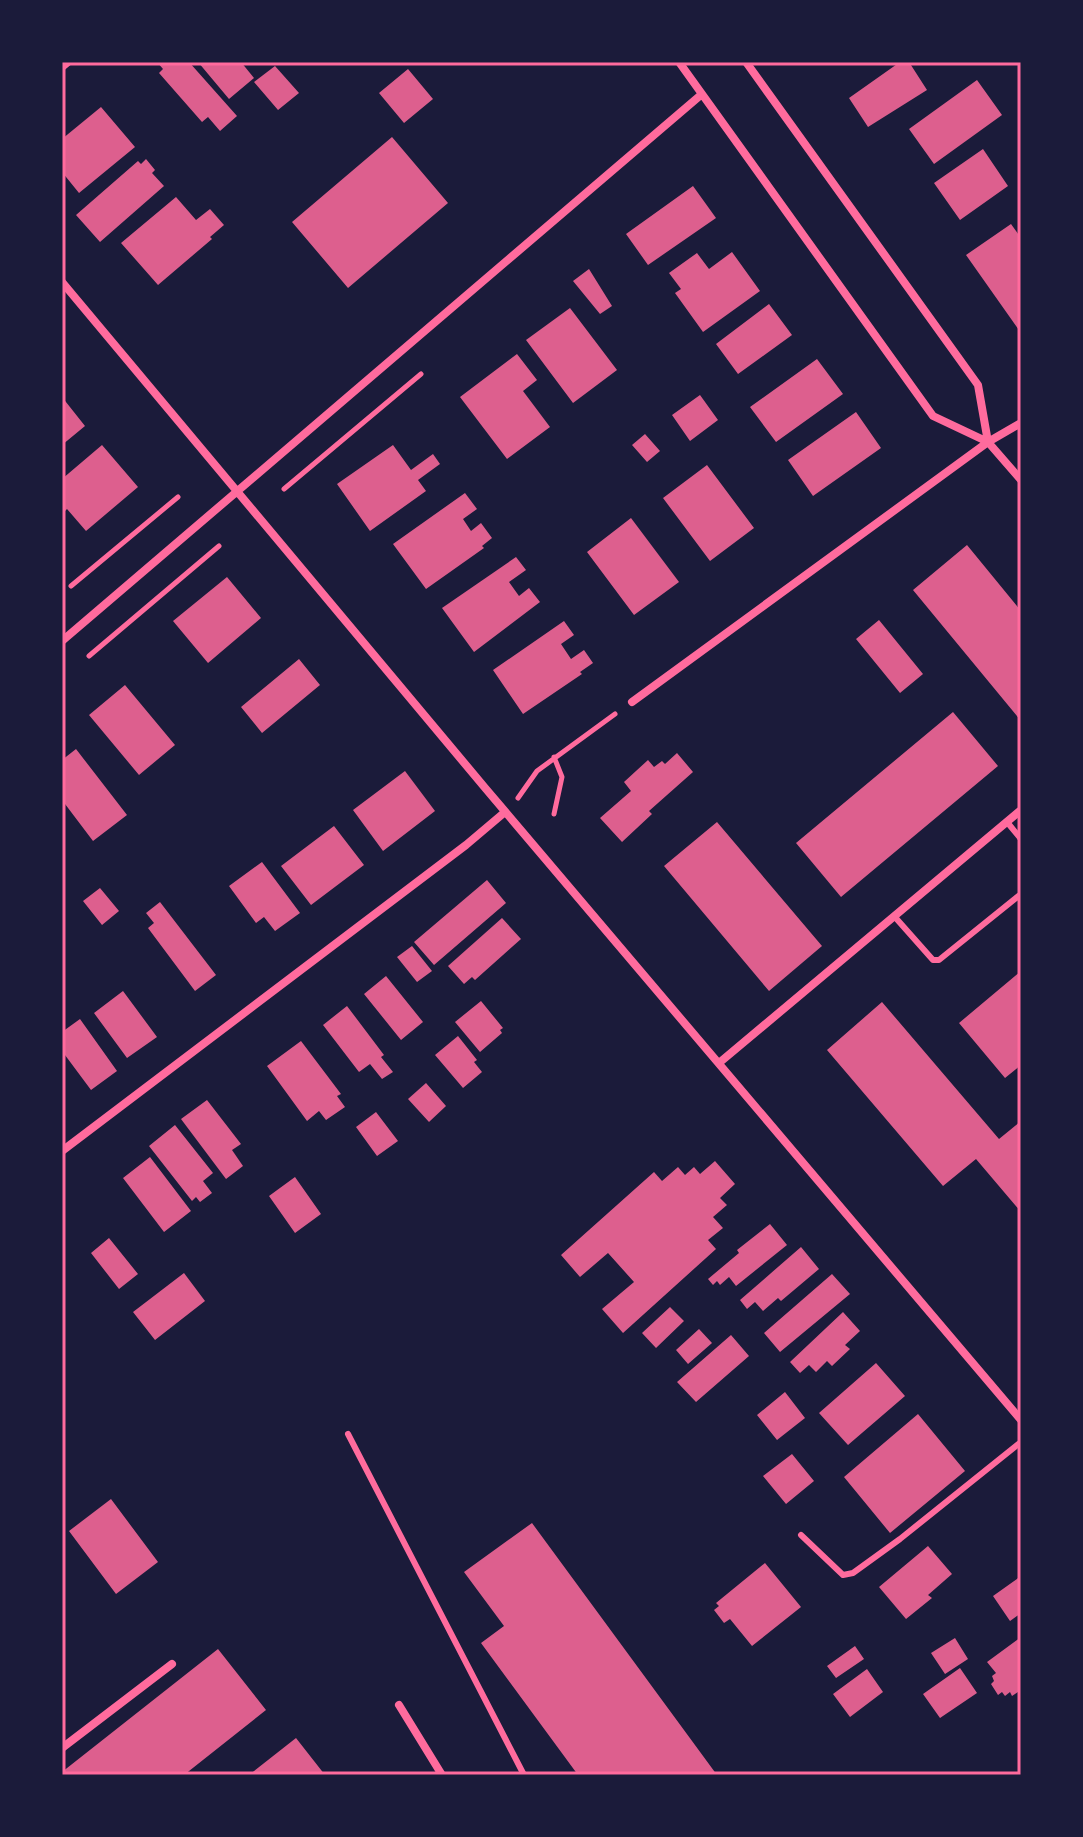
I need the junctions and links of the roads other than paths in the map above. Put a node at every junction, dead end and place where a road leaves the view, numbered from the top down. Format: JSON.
{"nodes":[{"id":1,"x":68,"y":62,"type":"edge"},
{"id":2,"x":679,"y":62,"type":"edge"},
{"id":3,"x":746,"y":62,"type":"edge"},
{"id":4,"x":62,"y":67,"type":"edge"},
{"id":5,"x":702,"y":94,"type":"junction"},
{"id":6,"x":62,"y":282,"type":"edge"},
{"id":7,"x":1021,"y":423,"type":"edge"},
{"id":8,"x":988,"y":442,"type":"junction"},
{"id":9,"x":1021,"y":480,"type":"edge"},
{"id":10,"x":239,"y":491,"type":"junction"},
{"id":11,"x":62,"y":641,"type":"edge"},
{"id":12,"x":632,"y":702,"type":"road end"},
{"id":13,"x":1021,"y":810,"type":"edge"},
{"id":14,"x":505,"y":812,"type":"junction"},
{"id":15,"x":1007,"y":822,"type":"junction"},
{"id":16,"x":1021,"y":839,"type":"edge"},
{"id":17,"x":1021,"y":894,"type":"edge"},
{"id":18,"x":894,"y":916,"type":"junction"},
{"id":19,"x":719,"y":1063,"type":"junction"},
{"id":20,"x":62,"y":1151,"type":"edge"},
{"id":21,"x":1021,"y":1420,"type":"edge"},
{"id":22,"x":348,"y":1434,"type":"dead end"},
{"id":23,"x":1021,"y":1442,"type":"edge"},
{"id":24,"x":801,"y":1535,"type":"dead end"},
{"id":25,"x":172,"y":1664,"type":"dead end"},
{"id":26,"x":399,"y":1705,"type":"dead end"},
{"id":27,"x":62,"y":1748,"type":"edge"},
{"id":28,"x":442,"y":1775,"type":"edge"},
{"id":29,"x":524,"y":1775,"type":"edge"}],
"edges":[{"from":1,"to":4,"type":"street"},
{"from":2,"to":5,"type":"street"},
{"from":3,"to":8,"type":"street"},
{"from":5,"to":8,"type":"street"},
{"from":5,"to":10,"type":"street"},
{"from":6,"to":10,"type":"street"},
{"from":7,"to":8,"type":"street"},
{"from":8,"to":9,"type":"street"},
{"from":8,"to":12,"type":"street"},
{"from":10,"to":11,"type":"street"},
{"from":10,"to":14,"type":"street"},
{"from":13,"to":15,"type":"street"},
{"from":14,"to":19,"type":"street"},
{"from":14,"to":20,"type":"street"},
{"from":15,"to":16,"type":"lane"},
{"from":15,"to":18,"type":"street"},
{"from":17,"to":18,"type":"lane"},
{"from":18,"to":19,"type":"street"},
{"from":19,"to":21,"type":"street"},
{"from":22,"to":29,"type":"lane"},
{"from":23,"to":24,"type":"lane"},
{"from":25,"to":27,"type":"street"},
{"from":26,"to":28,"type":"street"}]}
